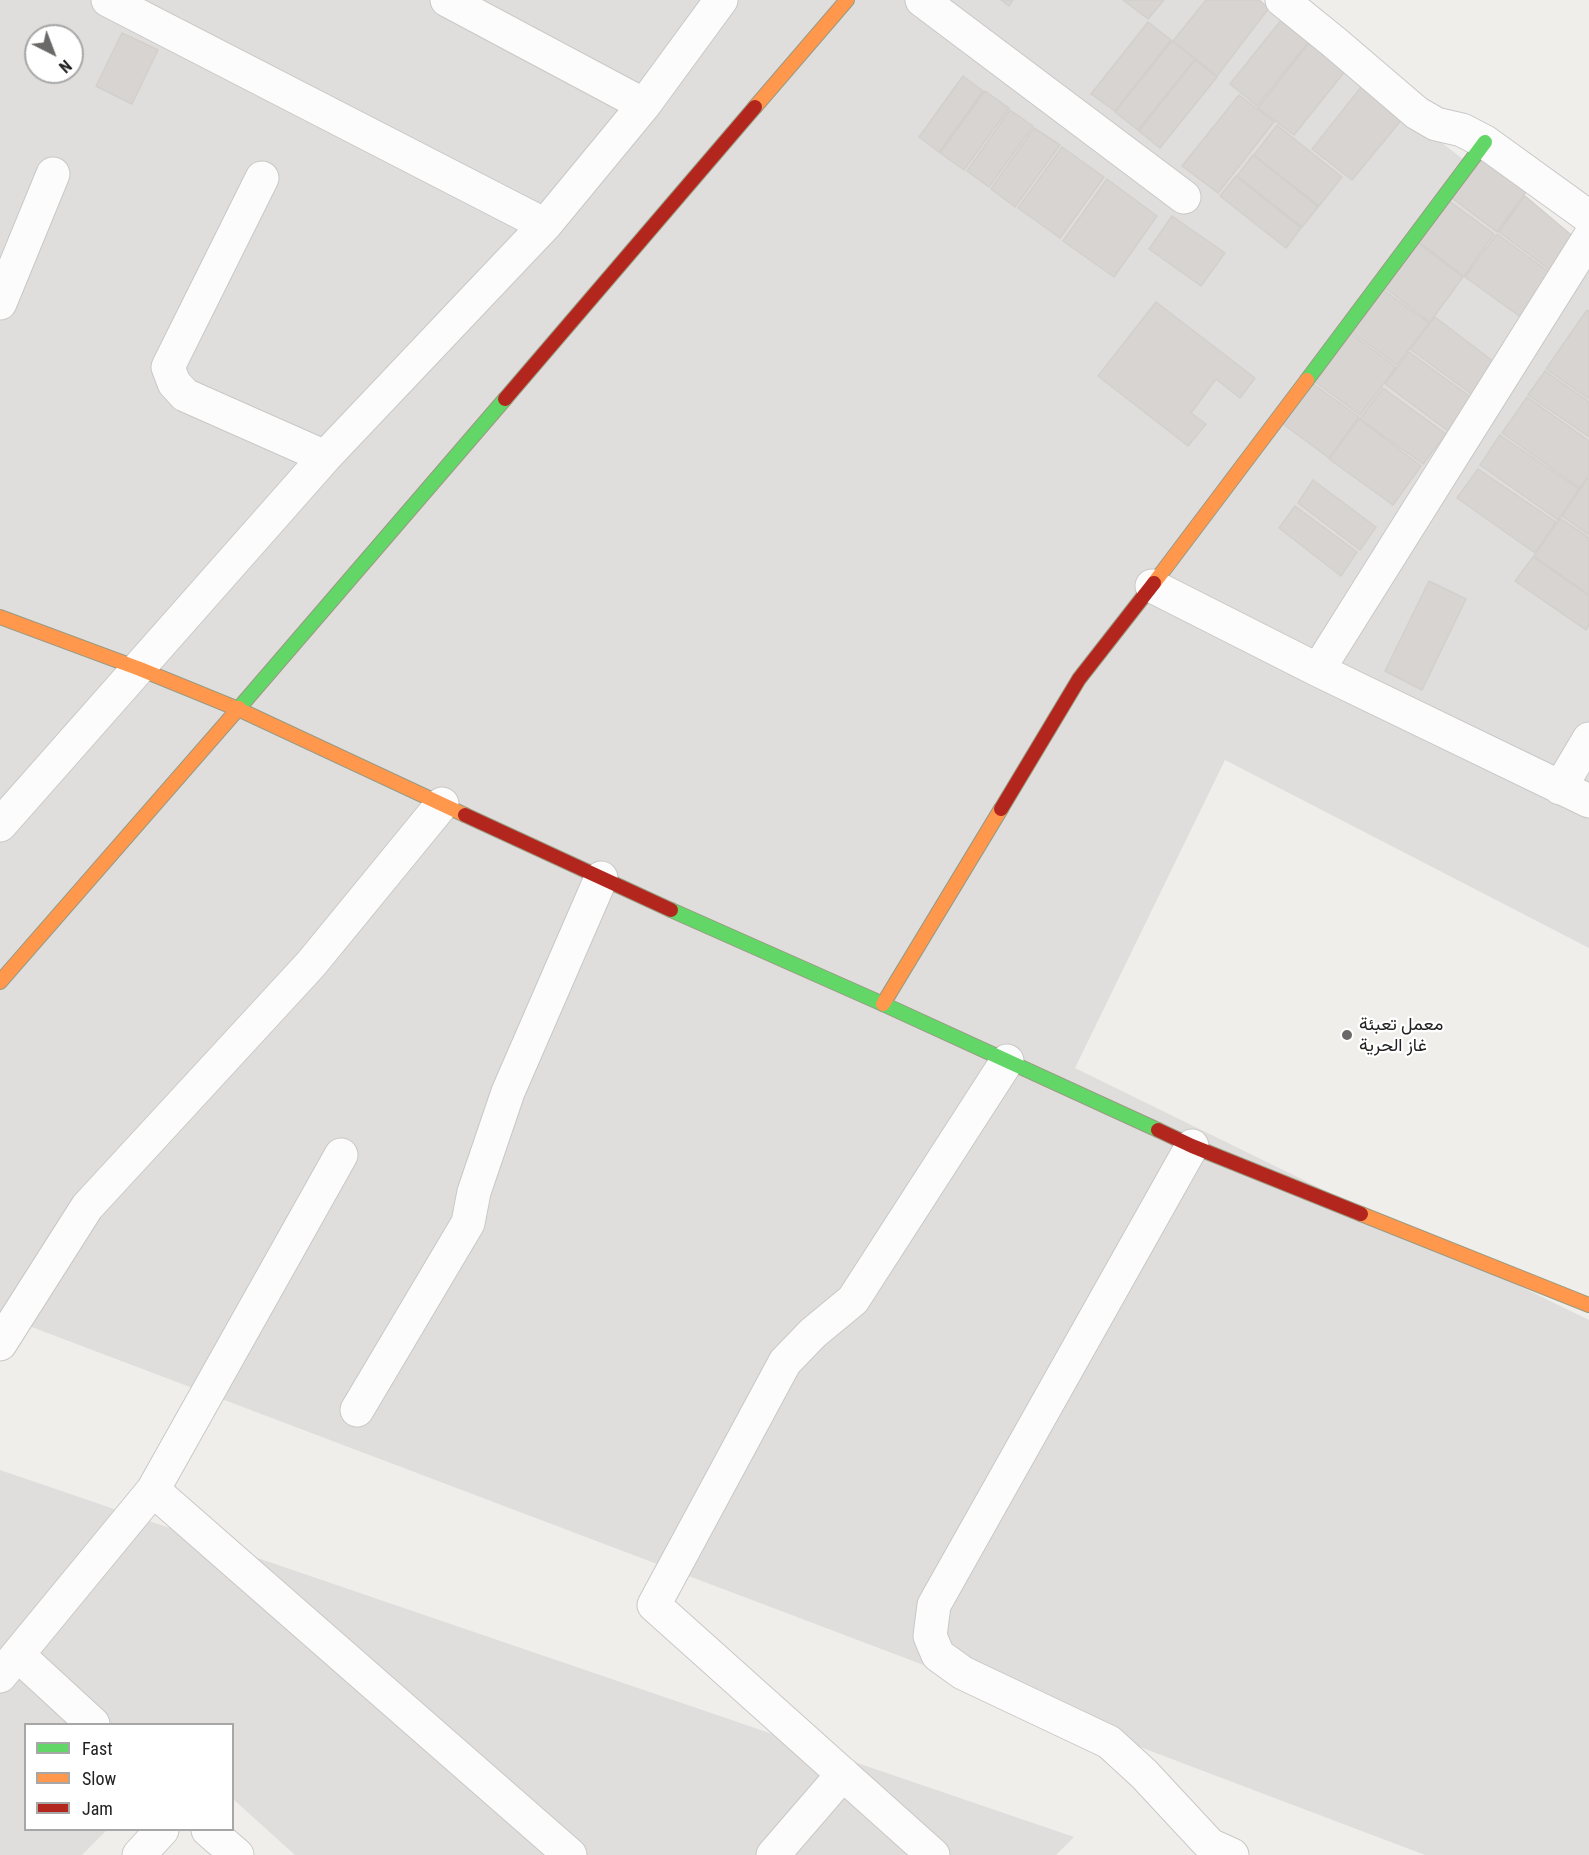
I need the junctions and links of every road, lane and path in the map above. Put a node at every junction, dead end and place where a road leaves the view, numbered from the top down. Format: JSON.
{"nodes":[{"id":1,"x":108,"y":0,"type":"edge"},
{"id":2,"x":447,"y":0,"type":"edge"},
{"id":3,"x":721,"y":0,"type":"edge"},
{"id":4,"x":848,"y":0,"type":"edge"},
{"id":5,"x":922,"y":0,"type":"edge"},
{"id":6,"x":1282,"y":0,"type":"edge"},
{"id":7,"x":644,"y":105,"type":"junction"},
{"id":8,"x":1485,"y":142,"type":"junction"},
{"id":9,"x":53,"y":174,"type":"dead end"},
{"id":10,"x":262,"y":178,"type":"dead end"},
{"id":11,"x":1184,"y":198,"type":"dead end"},
{"id":12,"x":1589,"y":217,"type":"edge"},
{"id":13,"x":545,"y":225,"type":"junction"},
{"id":14,"x":1589,"y":238,"type":"edge"},
{"id":15,"x":0,"y":303,"type":"edge"},
{"id":16,"x":326,"y":457,"type":"junction"},
{"id":17,"x":1152,"y":586,"type":"junction"},
{"id":18,"x":0,"y":617,"type":"edge"},
{"id":19,"x":140,"y":669,"type":"junction"},
{"id":20,"x":1318,"y":670,"type":"junction"},
{"id":21,"x":238,"y":709,"type":"junction"},
{"id":22,"x":1589,"y":739,"type":"edge"},
{"id":23,"x":1560,"y":788,"type":"junction"},
{"id":24,"x":1589,"y":801,"type":"edge"},
{"id":25,"x":442,"y":804,"type":"junction"},
{"id":26,"x":0,"y":825,"type":"edge"},
{"id":27,"x":601,"y":878,"type":"junction"},
{"id":28,"x":0,"y":982,"type":"edge"},
{"id":29,"x":883,"y":1004,"type":"junction"},
{"id":30,"x":1007,"y":1060,"type":"junction"},
{"id":31,"x":1192,"y":1146,"type":"junction"},
{"id":32,"x":341,"y":1155,"type":"dead end"},
{"id":33,"x":1589,"y":1305,"type":"edge"},
{"id":34,"x":0,"y":1344,"type":"edge"},
{"id":35,"x":357,"y":1410,"type":"dead end"},
{"id":36,"x":153,"y":1490,"type":"junction"},
{"id":37,"x":9,"y":1665,"type":"edge"},
{"id":38,"x":90,"y":1723,"type":"edge"},
{"id":39,"x":843,"y":1774,"type":"junction"},
{"id":40,"x":161,"y":1831,"type":"edge"},
{"id":41,"x":209,"y":1831,"type":"edge"},
{"id":42,"x":1214,"y":1852,"type":"edge"},
{"id":43,"x":139,"y":1855,"type":"edge"},
{"id":44,"x":237,"y":1855,"type":"edge"},
{"id":45,"x":570,"y":1855,"type":"edge"},
{"id":46,"x":773,"y":1855,"type":"edge"},
{"id":47,"x":933,"y":1855,"type":"edge"}],
"edges":[{"from":1,"to":13,"type":"street"},
{"from":2,"to":7,"type":"street"},
{"from":3,"to":7,"type":"street"},
{"from":4,"to":21,"type":"street"},
{"from":5,"to":11,"type":"street"},
{"from":6,"to":8,"type":"street"},
{"from":7,"to":13,"type":"street"},
{"from":8,"to":12,"type":"street"},
{"from":8,"to":17,"type":"street"},
{"from":9,"to":15,"type":"street"},
{"from":10,"to":16,"type":"street"},
{"from":13,"to":16,"type":"street"},
{"from":14,"to":20,"type":"street"},
{"from":16,"to":19,"type":"street"},
{"from":17,"to":20,"type":"street"},
{"from":17,"to":29,"type":"street"},
{"from":18,"to":19,"type":"street"},
{"from":19,"to":21,"type":"street"},
{"from":19,"to":26,"type":"street"},
{"from":20,"to":23,"type":"street"},
{"from":21,"to":25,"type":"street"},
{"from":21,"to":28,"type":"street"},
{"from":22,"to":23,"type":"street"},
{"from":23,"to":24,"type":"street"},
{"from":25,"to":27,"type":"street"},
{"from":25,"to":34,"type":"street"},
{"from":27,"to":29,"type":"street"},
{"from":27,"to":35,"type":"street"},
{"from":29,"to":30,"type":"street"},
{"from":30,"to":31,"type":"street"},
{"from":30,"to":39,"type":"street"},
{"from":31,"to":33,"type":"street"},
{"from":31,"to":42,"type":"street"},
{"from":32,"to":36,"type":"street"},
{"from":36,"to":37,"type":"street"},
{"from":36,"to":45,"type":"street"},
{"from":37,"to":38,"type":"street"},
{"from":39,"to":46,"type":"street"},
{"from":39,"to":47,"type":"street"},
{"from":40,"to":43,"type":"street"},
{"from":41,"to":44,"type":"street"}]}
